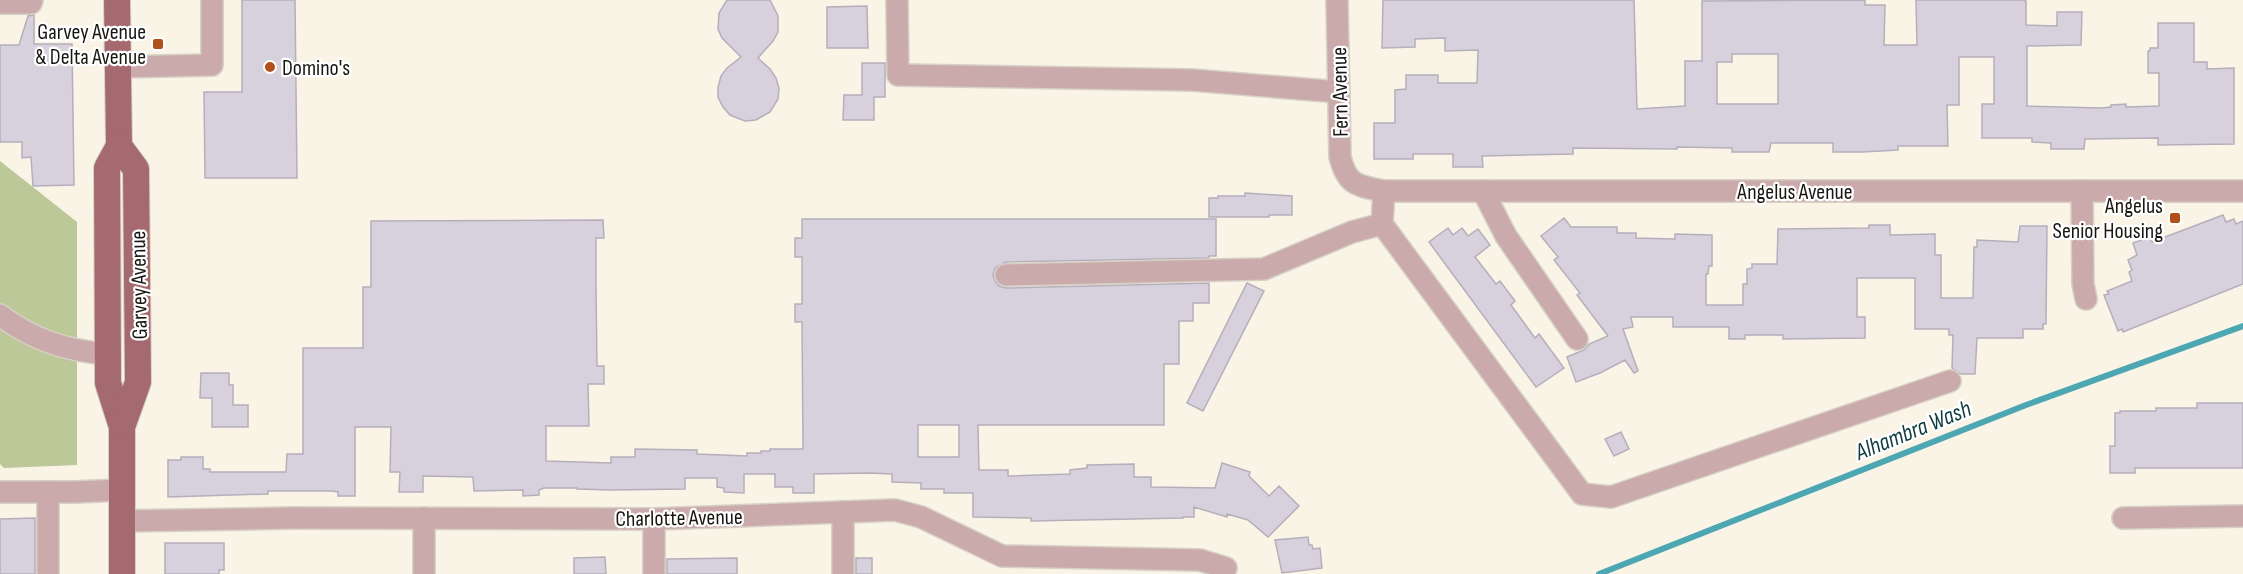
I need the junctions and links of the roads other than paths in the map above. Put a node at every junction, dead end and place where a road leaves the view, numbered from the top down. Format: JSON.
{"nodes":[{"id":1,"x":32,"y":0,"type":"edge"},
{"id":2,"x":117,"y":0,"type":"edge"},
{"id":3,"x":212,"y":0,"type":"edge"},
{"id":4,"x":897,"y":0,"type":"edge"},
{"id":5,"x":1337,"y":0,"type":"edge"},
{"id":6,"x":0,"y":3,"type":"edge"},
{"id":7,"x":118,"y":67,"type":"junction"},
{"id":8,"x":1339,"y":92,"type":"junction"},
{"id":9,"x":119,"y":146,"type":"junction"},
{"id":10,"x":1350,"y":181,"type":"joint"},
{"id":11,"x":2243,"y":190,"type":"edge"},
{"id":12,"x":1384,"y":191,"type":"junction"},
{"id":13,"x":1483,"y":191,"type":"junction"},
{"id":14,"x":2082,"y":191,"type":"junction"},
{"id":15,"x":1382,"y":224,"type":"junction"},
{"id":16,"x":1006,"y":275,"type":"dead end"},
{"id":17,"x":2086,"y":299,"type":"dead end"},
{"id":18,"x":0,"y":315,"type":"edge"},
{"id":19,"x":1577,"y":339,"type":"dead end"},
{"id":20,"x":108,"y":354,"type":"junction"},
{"id":21,"x":1950,"y":381,"type":"dead end"},
{"id":22,"x":122,"y":427,"type":"junction"},
{"id":23,"x":122,"y":490,"type":"junction"},
{"id":24,"x":0,"y":492,"type":"edge"},
{"id":25,"x":48,"y":492,"type":"junction"},
{"id":26,"x":843,"y":512,"type":"junction"},
{"id":27,"x":2243,"y":516,"type":"edge"},
{"id":28,"x":424,"y":518,"type":"junction"},
{"id":29,"x":2123,"y":518,"type":"dead end"},
{"id":30,"x":654,"y":519,"type":"junction"},
{"id":31,"x":122,"y":521,"type":"junction"},
{"id":32,"x":1226,"y":568,"type":"dead end"},
{"id":33,"x":48,"y":574,"type":"edge"},
{"id":34,"x":122,"y":574,"type":"edge"},
{"id":35,"x":424,"y":574,"type":"edge"},
{"id":36,"x":654,"y":574,"type":"edge"},
{"id":37,"x":843,"y":574,"type":"edge"}],
"edges":[{"from":1,"to":6,"type":"street"},
{"from":2,"to":7,"type":"main road","name":"Garvey Avenue"},
{"from":3,"to":7,"type":"street"},
{"from":4,"to":8,"type":"street"},
{"from":5,"to":8,"type":"street","name":"Fern Avenue"},
{"from":7,"to":9,"type":"main road","name":"Garvey Avenue"},
{"from":8,"to":10,"type":"street","name":"Fern Avenue"},
{"from":9,"to":20,"type":"main road","name":"Garvey Avenue"},
{"from":9,"to":22,"type":"main road","name":"Garvey Avenue"},
{"from":10,"to":12,"type":"street","name":"Angelus Avenue"},
{"from":11,"to":14,"type":"street","name":"Angelus Avenue"},
{"from":12,"to":13,"type":"street","name":"Angelus Avenue"},
{"from":12,"to":15,"type":"street"},
{"from":13,"to":14,"type":"street","name":"Angelus Avenue"},
{"from":13,"to":19,"type":"street"},
{"from":14,"to":17,"type":"street"},
{"from":15,"to":16,"type":"street"},
{"from":15,"to":21,"type":"street"},
{"from":18,"to":20,"type":"street"},
{"from":20,"to":22,"type":"main road","name":"Garvey Avenue"},
{"from":22,"to":23,"type":"main road","name":"Garvey Avenue"},
{"from":23,"to":25,"type":"street"},
{"from":23,"to":31,"type":"main road","name":"Garvey Avenue"},
{"from":24,"to":25,"type":"street"},
{"from":25,"to":33,"type":"street"},
{"from":26,"to":30,"type":"street","name":"Charlotte Avenue"},
{"from":26,"to":32,"type":"street","name":"Charlotte Avenue"},
{"from":26,"to":37,"type":"street"},
{"from":27,"to":29,"type":"street"},
{"from":28,"to":30,"type":"street","name":"Charlotte Avenue"},
{"from":28,"to":31,"type":"street","name":"Charlotte Avenue"},
{"from":28,"to":35,"type":"street"},
{"from":30,"to":36,"type":"street"},
{"from":31,"to":34,"type":"main road","name":"Garvey Avenue"}]}
